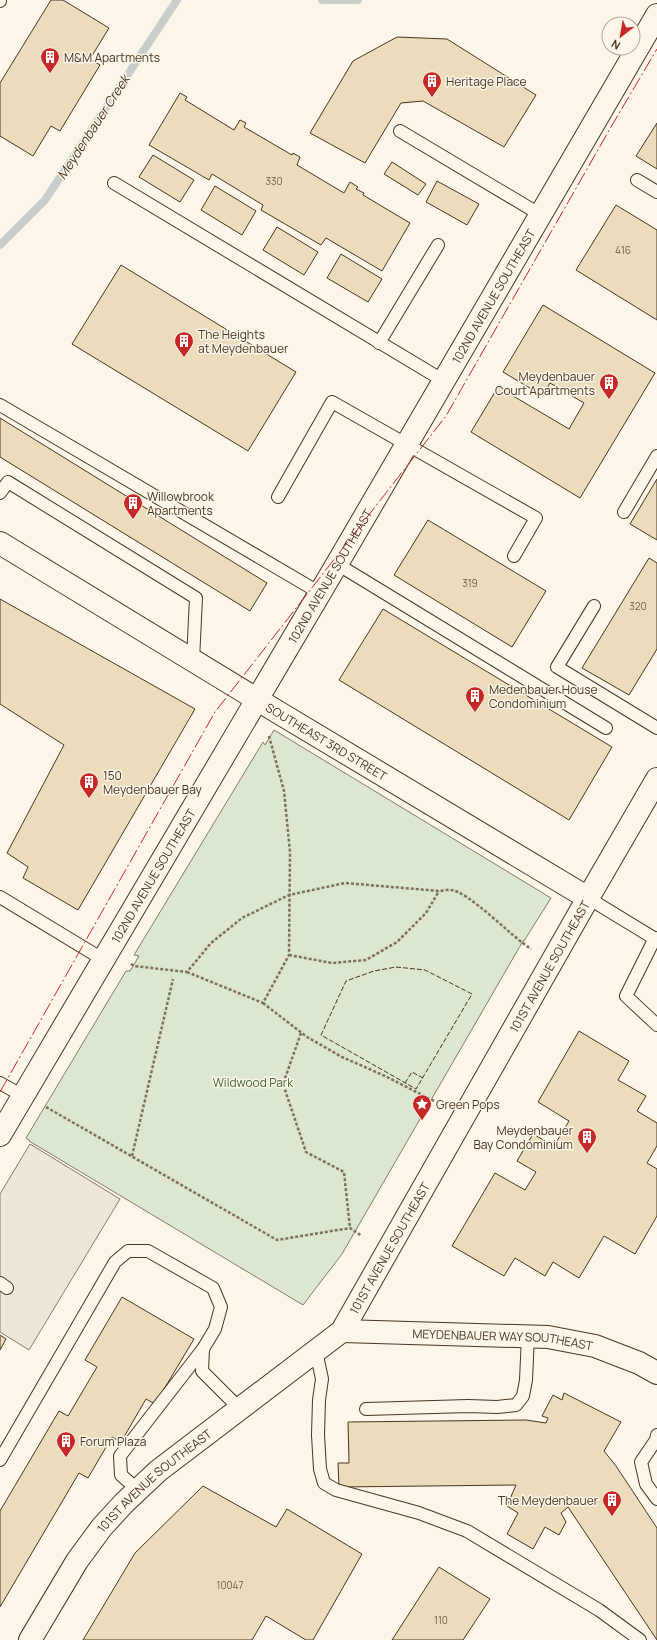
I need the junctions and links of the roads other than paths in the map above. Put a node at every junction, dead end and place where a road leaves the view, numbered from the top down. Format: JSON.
{"nodes":[{"id":1,"x":657,"y":15,"type":"edge"},
{"id":2,"x":400,"y":131,"type":"dead end"},
{"id":3,"x":637,"y":180,"type":"dead end"},
{"id":4,"x":114,"y":184,"type":"dead end"},
{"id":5,"x":657,"y":192,"type":"edge"},
{"id":6,"x":541,"y":215,"type":"junction"},
{"id":7,"x":438,"y":245,"type":"dead end"},
{"id":8,"x":379,"y":343,"type":"junction"},
{"id":9,"x":444,"y":382,"type":"junction"},
{"id":10,"x":0,"y":404,"type":"edge"},
{"id":11,"x":407,"y":444,"type":"junction"},
{"id":12,"x":657,"y":456,"type":"edge"},
{"id":13,"x":0,"y":493,"type":"edge"},
{"id":14,"x":278,"y":497,"type":"dead end"},
{"id":15,"x":624,"y":512,"type":"dead end"},
{"id":16,"x":2,"y":548,"type":"edge"},
{"id":17,"x":514,"y":556,"type":"dead end"},
{"id":18,"x":338,"y":564,"type":"junction"},
{"id":19,"x":320,"y":593,"type":"junction"},
{"id":20,"x":594,"y":606,"type":"dead end"},
{"id":21,"x":193,"y":660,"type":"junction"},
{"id":22,"x":258,"y":699,"type":"junction"},
{"id":23,"x":606,"y":728,"type":"dead end"},
{"id":24,"x":657,"y":728,"type":"edge"},
{"id":25,"x":657,"y":780,"type":"edge"},
{"id":26,"x":0,"y":897,"type":"edge"},
{"id":27,"x":588,"y":898,"type":"junction"},
{"id":28,"x":656,"y":939,"type":"edge"},
{"id":29,"x":114,"y":960,"type":"junction"},
{"id":30,"x":657,"y":1025,"type":"edge"},
{"id":31,"x":0,"y":1082,"type":"edge"},
{"id":32,"x":32,"y":1100,"type":"junction"},
{"id":33,"x":0,"y":1135,"type":"edge"},
{"id":34,"x":342,"y":1330,"type":"junction"},
{"id":35,"x":528,"y":1336,"type":"junction"},
{"id":36,"x":203,"y":1349,"type":"junction"},
{"id":37,"x":316,"y":1351,"type":"junction"},
{"id":38,"x":657,"y":1373,"type":"edge"},
{"id":39,"x":240,"y":1409,"type":"junction"},
{"id":40,"x":366,"y":1409,"type":"dead end"},
{"id":41,"x":657,"y":1435,"type":"edge"},
{"id":42,"x":0,"y":1460,"type":"edge"},
{"id":43,"x":138,"y":1490,"type":"junction"},
{"id":44,"x":657,"y":1499,"type":"edge"},
{"id":45,"x":30,"y":1640,"type":"edge"},
{"id":46,"x":640,"y":1640,"type":"edge"}],
"edges":[{"from":1,"to":6,"type":"street","name":"102ND AVENUE SOUTHEAST"},
{"from":2,"to":6,"type":"lane"},
{"from":3,"to":5,"type":"lane"},
{"from":4,"to":8,"type":"lane"},
{"from":6,"to":9,"type":"street","name":"102ND AVENUE SOUTHEAST"},
{"from":7,"to":8,"type":"lane"},
{"from":8,"to":9,"type":"lane"},
{"from":9,"to":11,"type":"street","name":"102ND AVENUE SOUTHEAST"},
{"from":10,"to":19,"type":"lane"},
{"from":11,"to":14,"type":"lane"},
{"from":11,"to":17,"type":"lane"},
{"from":11,"to":18,"type":"street","name":"102ND AVENUE SOUTHEAST"},
{"from":12,"to":15,"type":"lane"},
{"from":13,"to":21,"type":"lane"},
{"from":16,"to":21,"type":"street","name":"SOUTHEAST 3RD STREET"},
{"from":18,"to":19,"type":"street","name":"102ND AVENUE SOUTHEAST"},
{"from":18,"to":23,"type":"lane"},
{"from":19,"to":22,"type":"street","name":"102ND AVENUE SOUTHEAST"},
{"from":20,"to":24,"type":"lane"},
{"from":21,"to":22,"type":"street","name":"SOUTHEAST 3RD STREET"},
{"from":22,"to":27,"type":"street","name":"SOUTHEAST 3RD STREET"},
{"from":22,"to":29,"type":"street","name":"102ND AVENUE SOUTHEAST"},
{"from":25,"to":27,"type":"street","name":"101ST AVENUE SOUTHEAST"},
{"from":26,"to":29,"type":"lane"},
{"from":27,"to":28,"type":"lane","name":"SOUTHEAST 3RD STREET"},
{"from":27,"to":34,"type":"street","name":"101ST AVENUE SOUTHEAST"},
{"from":28,"to":30,"type":"lane","name":"SOUTHEAST 3RD STREET"},
{"from":29,"to":32,"type":"street","name":"102ND AVENUE SOUTHEAST"},
{"from":31,"to":32,"type":"lane"},
{"from":32,"to":33,"type":"street","name":"102ND AVENUE SOUTHEAST"},
{"from":34,"to":35,"type":"street","name":"MEYDENBAUER WAY SOUTHEAST"},
{"from":34,"to":37,"type":"street","name":"101ST AVENUE SOUTHEAST"},
{"from":35,"to":38,"type":"street","name":"MEYDENBAUER WAY SOUTHEAST"},
{"from":35,"to":40,"type":"lane"},
{"from":36,"to":39,"type":"lane"},
{"from":36,"to":42,"type":"lane"},
{"from":36,"to":43,"type":"lane"},
{"from":37,"to":39,"type":"street","name":"101ST AVENUE SOUTHEAST"},
{"from":37,"to":46,"type":"lane"},
{"from":39,"to":43,"type":"street","name":"101ST AVENUE SOUTHEAST"},
{"from":41,"to":44,"type":"lane"},
{"from":43,"to":45,"type":"street","name":"101ST AVENUE SOUTHEAST"}]}
